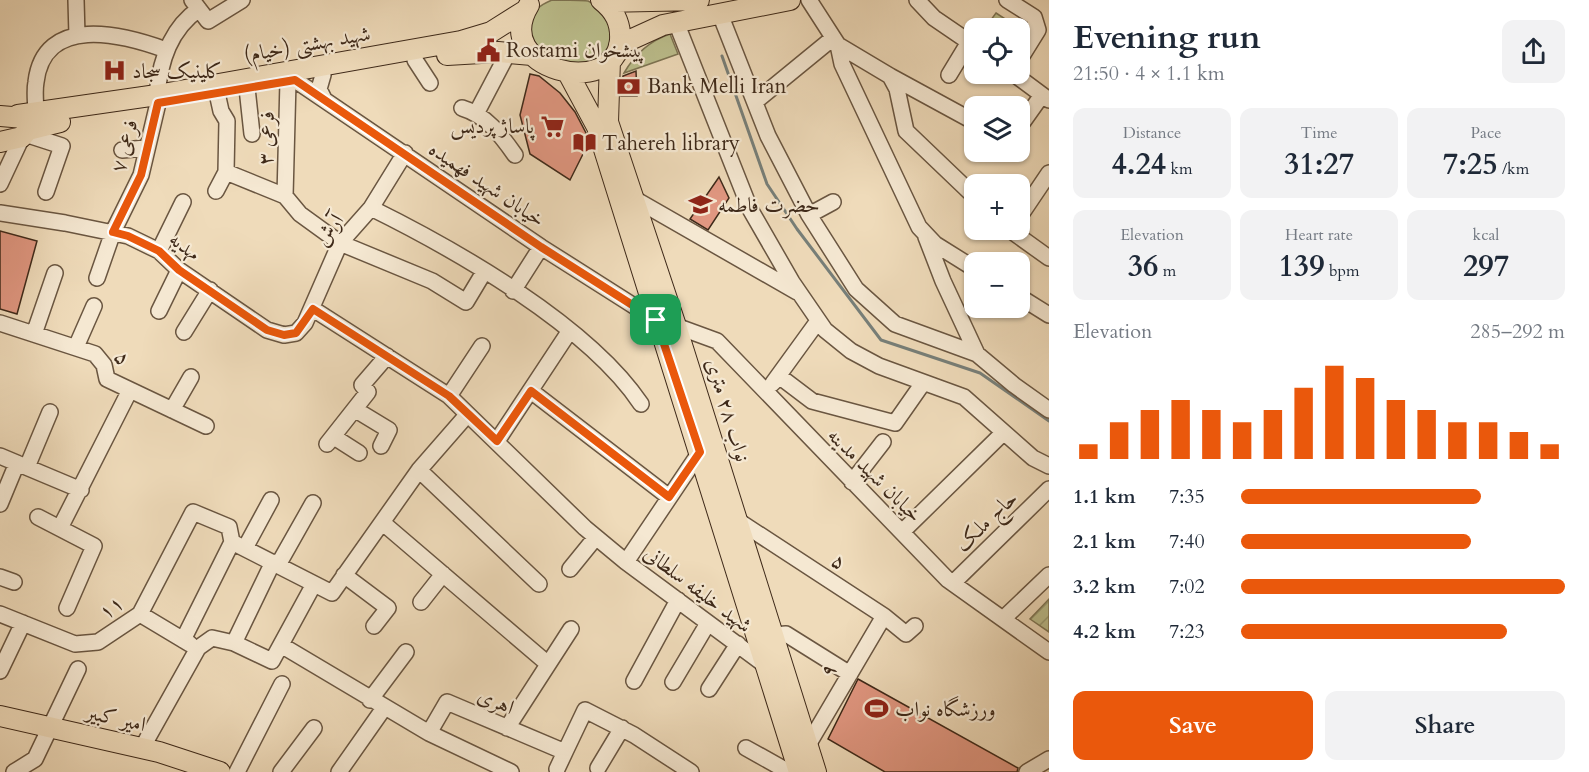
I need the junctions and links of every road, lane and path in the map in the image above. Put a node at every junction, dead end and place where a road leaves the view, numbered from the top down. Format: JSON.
{"nodes":[{"id":1,"x":76,"y":0,"type":"edge"},
{"id":2,"x":242,"y":0,"type":"edge"},
{"id":3,"x":699,"y":0,"type":"edge"},
{"id":4,"x":790,"y":0,"type":"edge"},
{"id":5,"x":809,"y":0,"type":"edge"},
{"id":6,"x":917,"y":0,"type":"edge"},
{"id":7,"x":1007,"y":0,"type":"edge"},
{"id":8,"x":603,"y":1,"type":"edge"},
{"id":9,"x":658,"y":2,"type":"junction"},
{"id":10,"x":196,"y":4,"type":"edge"},
{"id":11,"x":528,"y":4,"type":"edge"},
{"id":12,"x":720,"y":14,"type":"junction"},
{"id":13,"x":669,"y":23,"type":"junction"},
{"id":14,"x":77,"y":36,"type":"junction"},
{"id":15,"x":964,"y":39,"type":"edge"},
{"id":16,"x":836,"y":41,"type":"junction"},
{"id":17,"x":1030,"y":43,"type":"edge"},
{"id":18,"x":166,"y":50,"type":"junction"},
{"id":19,"x":508,"y":53,"type":"junction"},
{"id":20,"x":615,"y":53,"type":"junction"},
{"id":21,"x":532,"y":55,"type":"junction"},
{"id":22,"x":964,"y":55,"type":"edge"},
{"id":23,"x":415,"y":60,"type":"junction"},
{"id":24,"x":568,"y":73,"type":"junction"},
{"id":25,"x":323,"y":75,"type":"junction"},
{"id":26,"x":949,"y":75,"type":"dead end"},
{"id":27,"x":890,"y":76,"type":"junction"},
{"id":28,"x":292,"y":80,"type":"junction"},
{"id":29,"x":430,"y":83,"type":"dead end"},
{"id":30,"x":1027,"y":84,"type":"edge"},
{"id":31,"x":247,"y":88,"type":"junction"},
{"id":32,"x":217,"y":93,"type":"junction"},
{"id":33,"x":1046,"y":98,"type":"edge"},
{"id":34,"x":157,"y":99,"type":"junction"},
{"id":35,"x":324,"y":99,"type":"junction"},
{"id":36,"x":609,"y":101,"type":"junction"},
{"id":37,"x":756,"y":101,"type":"junction"},
{"id":38,"x":587,"y":108,"type":"junction"},
{"id":39,"x":1030,"y":115,"type":"edge"},
{"id":40,"x":964,"y":116,"type":"edge"},
{"id":41,"x":21,"y":125,"type":"edge"},
{"id":42,"x":252,"y":134,"type":"dead end"},
{"id":43,"x":0,"y":142,"type":"edge"},
{"id":44,"x":146,"y":148,"type":"junction"},
{"id":45,"x":122,"y":150,"type":"dead end"},
{"id":46,"x":405,"y":153,"type":"junction"},
{"id":47,"x":515,"y":155,"type":"dead end"},
{"id":48,"x":226,"y":172,"type":"junction"},
{"id":49,"x":1049,"y":173,"type":"edge"},
{"id":50,"x":0,"y":184,"type":"edge"},
{"id":51,"x":964,"y":186,"type":"edge"},
{"id":52,"x":216,"y":191,"type":"dead end"},
{"id":53,"x":46,"y":192,"type":"dead end"},
{"id":54,"x":285,"y":196,"type":"junction"},
{"id":55,"x":633,"y":198,"type":"junction"},
{"id":56,"x":1030,"y":201,"type":"edge"},
{"id":57,"x":183,"y":202,"type":"dead end"},
{"id":58,"x":832,"y":202,"type":"dead end"},
{"id":59,"x":371,"y":208,"type":"junction"},
{"id":60,"x":0,"y":213,"type":"edge"},
{"id":61,"x":809,"y":215,"type":"junction"},
{"id":62,"x":113,"y":232,"type":"junction"},
{"id":63,"x":925,"y":234,"type":"junction"},
{"id":64,"x":1025,"y":240,"type":"edge"},
{"id":65,"x":340,"y":243,"type":"junction"},
{"id":66,"x":541,"y":247,"type":"junction"},
{"id":67,"x":159,"y":251,"type":"junction"},
{"id":68,"x":1049,"y":258,"type":"edge"},
{"id":69,"x":964,"y":262,"type":"edge"},
{"id":70,"x":179,"y":270,"type":"junction"},
{"id":71,"x":484,"y":272,"type":"junction"},
{"id":72,"x":55,"y":273,"type":"dead end"},
{"id":73,"x":97,"y":278,"type":"dead end"},
{"id":74,"x":210,"y":290,"type":"junction"},
{"id":75,"x":513,"y":291,"type":"junction"},
{"id":76,"x":800,"y":293,"type":"junction"},
{"id":77,"x":1030,"y":303,"type":"edge"},
{"id":78,"x":94,"y":306,"type":"dead end"},
{"id":79,"x":313,"y":309,"type":"junction"},
{"id":80,"x":159,"y":312,"type":"dead end"},
{"id":81,"x":1049,"y":315,"type":"edge"},
{"id":82,"x":656,"y":320,"type":"junction"},
{"id":83,"x":818,"y":321,"type":"junction"},
{"id":84,"x":0,"y":322,"type":"edge"},
{"id":85,"x":676,"y":326,"type":"junction"},
{"id":86,"x":184,"y":332,"type":"dead end"},
{"id":87,"x":569,"y":332,"type":"junction"},
{"id":88,"x":296,"y":333,"type":"joint"},
{"id":89,"x":34,"y":334,"type":"junction"},
{"id":90,"x":482,"y":346,"type":"dead end"},
{"id":91,"x":76,"y":347,"type":"junction"},
{"id":92,"x":977,"y":354,"type":"junction"},
{"id":93,"x":387,"y":356,"type":"junction"},
{"id":94,"x":779,"y":376,"type":"junction"},
{"id":95,"x":191,"y":377,"type":"dead end"},
{"id":96,"x":923,"y":383,"type":"junction"},
{"id":97,"x":130,"y":390,"type":"junction"},
{"id":98,"x":531,"y":391,"type":"junction"},
{"id":99,"x":766,"y":393,"type":"junction"},
{"id":100,"x":449,"y":396,"type":"junction"},
{"id":101,"x":641,"y":404,"type":"dead end"},
{"id":102,"x":172,"y":410,"type":"junction"},
{"id":103,"x":356,"y":410,"type":"junction"},
{"id":104,"x":1049,"y":410,"type":"edge"},
{"id":105,"x":50,"y":412,"type":"dead end"},
{"id":106,"x":466,"y":415,"type":"junction"},
{"id":107,"x":206,"y":426,"type":"dead end"},
{"id":108,"x":1002,"y":434,"type":"junction"},
{"id":109,"x":497,"y":441,"type":"junction"},
{"id":110,"x":883,"y":442,"type":"dead end"},
{"id":111,"x":381,"y":446,"type":"dead end"},
{"id":112,"x":700,"y":452,"type":"junction"},
{"id":113,"x":359,"y":453,"type":"dead end"},
{"id":114,"x":0,"y":456,"type":"edge"},
{"id":115,"x":22,"y":465,"type":"junction"},
{"id":116,"x":1049,"y":466,"type":"edge"},
{"id":117,"x":419,"y":470,"type":"junction"},
{"id":118,"x":852,"y":482,"type":"junction"},
{"id":119,"x":1049,"y":489,"type":"edge"},
{"id":120,"x":81,"y":490,"type":"junction"},
{"id":121,"x":669,"y":497,"type":"junction"},
{"id":122,"x":271,"y":500,"type":"dead end"},
{"id":123,"x":313,"y":503,"type":"dead end"},
{"id":124,"x":0,"y":504,"type":"edge"},
{"id":125,"x":38,"y":517,"type":"dead end"},
{"id":126,"x":737,"y":519,"type":"junction"},
{"id":127,"x":383,"y":523,"type":"junction"},
{"id":128,"x":60,"y":528,"type":"junction"},
{"id":129,"x":902,"y":532,"type":"junction"},
{"id":130,"x":596,"y":537,"type":"junction"},
{"id":131,"x":238,"y":545,"type":"junction"},
{"id":132,"x":626,"y":562,"type":"junction"},
{"id":133,"x":275,"y":564,"type":"junction"},
{"id":134,"x":570,"y":569,"type":"dead end"},
{"id":135,"x":443,"y":574,"type":"junction"},
{"id":136,"x":1049,"y":575,"type":"edge"},
{"id":137,"x":345,"y":576,"type":"junction"},
{"id":138,"x":953,"y":583,"type":"junction"},
{"id":139,"x":314,"y":584,"type":"junction"},
{"id":140,"x":539,"y":584,"type":"dead end"},
{"id":141,"x":678,"y":600,"type":"junction"},
{"id":142,"x":421,"y":602,"type":"dead end"},
{"id":143,"x":67,"y":608,"type":"dead end"},
{"id":144,"x":0,"y":614,"type":"edge"},
{"id":145,"x":140,"y":614,"type":"junction"},
{"id":146,"x":884,"y":616,"type":"junction"},
{"id":147,"x":1003,"y":619,"type":"junction"},
{"id":148,"x":23,"y":623,"type":"junction"},
{"id":149,"x":708,"y":623,"type":"junction"},
{"id":150,"x":374,"y":626,"type":"dead end"},
{"id":151,"x":915,"y":626,"type":"dead end"},
{"id":152,"x":571,"y":629,"type":"dead end"},
{"id":153,"x":773,"y":635,"type":"junction"},
{"id":154,"x":183,"y":640,"type":"junction"},
{"id":155,"x":234,"y":643,"type":"junction"},
{"id":156,"x":738,"y":644,"type":"junction"},
{"id":157,"x":281,"y":645,"type":"junction"},
{"id":158,"x":198,"y":648,"type":"junction"},
{"id":159,"x":406,"y":652,"type":"dead end"},
{"id":160,"x":1049,"y":652,"type":"edge"},
{"id":161,"x":548,"y":664,"type":"junction"},
{"id":162,"x":765,"y":665,"type":"junction"},
{"id":163,"x":78,"y":669,"type":"dead end"},
{"id":164,"x":0,"y":671,"type":"edge"},
{"id":165,"x":850,"y":674,"type":"junction"},
{"id":166,"x":634,"y":681,"type":"dead end"},
{"id":167,"x":673,"y":682,"type":"dead end"},
{"id":168,"x":282,"y":684,"type":"dead end"},
{"id":169,"x":709,"y":689,"type":"dead end"},
{"id":170,"x":370,"y":700,"type":"junction"},
{"id":171,"x":384,"y":708,"type":"junction"},
{"id":172,"x":0,"y":716,"type":"edge"},
{"id":173,"x":52,"y":728,"type":"junction"},
{"id":174,"x":314,"y":728,"type":"dead end"},
{"id":175,"x":507,"y":728,"type":"junction"},
{"id":176,"x":622,"y":728,"type":"junction"},
{"id":177,"x":429,"y":733,"type":"junction"},
{"id":178,"x":808,"y":745,"type":"junction"},
{"id":179,"x":142,"y":748,"type":"junction"},
{"id":180,"x":746,"y":748,"type":"dead end"},
{"id":181,"x":566,"y":752,"type":"junction"},
{"id":182,"x":1049,"y":759,"type":"edge"},
{"id":183,"x":598,"y":768,"type":"dead end"},
{"id":184,"x":557,"y":769,"type":"dead end"},
{"id":185,"x":14,"y":772,"type":"edge"},
{"id":186,"x":219,"y":772,"type":"edge"},
{"id":187,"x":237,"y":772,"type":"edge"},
{"id":188,"x":281,"y":772,"type":"edge"},
{"id":189,"x":339,"y":772,"type":"edge"},
{"id":190,"x":511,"y":772,"type":"edge"},
{"id":191,"x":691,"y":772,"type":"edge"},
{"id":192,"x":789,"y":772,"type":"edge"},
{"id":193,"x":799,"y":772,"type":"edge"},
{"id":194,"x":816,"y":772,"type":"edge"},
{"id":195,"x":1027,"y":772,"type":"edge"}],
"edges":[{"from":1,"to":14,"type":"street"},
{"from":2,"to":10,"type":"street"},
{"from":3,"to":9,"type":"main road"},
{"from":4,"to":12,"type":"main road"},
{"from":5,"to":16,"type":"street"},
{"from":6,"to":15,"type":"street"},
{"from":7,"to":17,"type":"street"},
{"from":8,"to":9,"type":"main road"},
{"from":8,"to":20,"type":"main road","name":"نواب ۲۸ متری"},
{"from":9,"to":13,"type":"main road"},
{"from":10,"to":18,"type":"street","name":"فرعی ۷"},
{"from":11,"to":21,"type":"main road"},
{"from":11,"to":34,"type":"main road","name":"شهید بهشتی (خیام)"},
{"from":12,"to":13,"type":"main road"},
{"from":12,"to":37,"type":"street"},
{"from":13,"to":20,"type":"main road"},
{"from":13,"to":76,"type":"street"},
{"from":14,"to":18,"type":"street"},
{"from":14,"to":41,"type":"street"},
{"from":16,"to":27,"type":"street"},
{"from":16,"to":37,"type":"street"},
{"from":16,"to":63,"type":"street"},
{"from":18,"to":34,"type":"street","name":"فرعی ۷"},
{"from":19,"to":21,"type":"main road","name":"شهید بهشتی (خیام)"},
{"from":19,"to":23,"type":"main road","name":"شهید بهشتی (خیام)"},
{"from":19,"to":47,"type":"street"},
{"from":20,"to":24,"type":"main road"},
{"from":20,"to":36,"type":"main road","name":"نواب ۲۸ متری"},
{"from":21,"to":24,"type":"main road"},
{"from":22,"to":26,"type":"street"},
{"from":23,"to":25,"type":"main road","name":"شهید بهشتی (خیام)"},
{"from":23,"to":29,"type":"street"},
{"from":24,"to":38,"type":"main road","name":"نواب ۲۸ متری"},
{"from":25,"to":28,"type":"main road","name":"شهید بهشتی (خیام)"},
{"from":25,"to":35,"type":"street"},
{"from":27,"to":40,"type":"street"},
{"from":27,"to":51,"type":"street"},
{"from":28,"to":31,"type":"main road","name":"شهید بهشتی (خیام)"},
{"from":28,"to":35,"type":"street","name":"خیابان شهید فهمیده"},
{"from":28,"to":54,"type":"street","name":"فرعی ۳"},
{"from":30,"to":33,"type":"street"},
{"from":31,"to":32,"type":"main road","name":"شهید بهشتی (خیام)"},
{"from":31,"to":42,"type":"street"},
{"from":32,"to":34,"type":"main road","name":"شهید بهشتی (خیام)"},
{"from":32,"to":48,"type":"street"},
{"from":33,"to":39,"type":"street"},
{"from":34,"to":41,"type":"main road","name":"شهید بهشتی (خیام)"},
{"from":34,"to":44,"type":"street","name":"فرعی ۷"},
{"from":35,"to":46,"type":"street","name":"خیابان شهید فهمیده"},
{"from":36,"to":38,"type":"main road"},
{"from":36,"to":55,"type":"main road","name":"نواب ۲۸ متری"},
{"from":37,"to":61,"type":"street"},
{"from":38,"to":82,"type":"main road","name":"نواب ۲۸ متری"},
{"from":41,"to":43,"type":"main road","name":"شهید بهشتی (خیام)"},
{"from":41,"to":50,"type":"street"},
{"from":41,"to":53,"type":"street"},
{"from":44,"to":45,"type":"street"},
{"from":44,"to":62,"type":"street","name":"فرعی ۷"},
{"from":46,"to":59,"type":"street","name":"آرش"},
{"from":46,"to":66,"type":"street","name":"خیابان شهید فهمیده"},
{"from":48,"to":52,"type":"street"},
{"from":48,"to":54,"type":"street"},
{"from":49,"to":56,"type":"street"},
{"from":54,"to":65,"type":"street"},
{"from":55,"to":76,"type":"street"},
{"from":55,"to":85,"type":"main road","name":"نواب ۲۸ متری"},
{"from":57,"to":67,"type":"street"},
{"from":58,"to":61,"type":"street"},
{"from":59,"to":65,"type":"street","name":"آرش"},
{"from":59,"to":71,"type":"street"},
{"from":60,"to":62,"type":"street","name":"مهدیه"},
{"from":61,"to":92,"type":"street"},
{"from":62,"to":67,"type":"street","name":"مهدیه"},
{"from":62,"to":73,"type":"street","name":"فرعی ۷"},
{"from":63,"to":69,"type":"street"},
{"from":63,"to":92,"type":"street"},
{"from":64,"to":68,"type":"street"},
{"from":65,"to":71,"type":"street"},
{"from":65,"to":79,"type":"street","name":"آرش"},
{"from":66,"to":75,"type":"street"},
{"from":66,"to":82,"type":"street","name":"خیابان شهید فهمیده"},
{"from":67,"to":70,"type":"street","name":"مهدیه"},
{"from":70,"to":74,"type":"street","name":"مهدیه"},
{"from":70,"to":80,"type":"street"},
{"from":71,"to":75,"type":"street"},
{"from":72,"to":89,"type":"street"},
{"from":74,"to":86,"type":"street"},
{"from":74,"to":88,"type":"street","name":"مهدیه"},
{"from":75,"to":87,"type":"street"},
{"from":76,"to":83,"type":"street"},
{"from":77,"to":81,"type":"street"},
{"from":78,"to":91,"type":"street"},
{"from":79,"to":88,"type":"street","name":"آرش"},
{"from":79,"to":93,"type":"street"},
{"from":82,"to":112,"type":"main road","name":"نواب ۲۸ متری"},
{"from":83,"to":94,"type":"street"},
{"from":83,"to":96,"type":"street"},
{"from":84,"to":89,"type":"street","name":"۵"},
{"from":85,"to":99,"type":"street","name":"خیابان شهید مدینه"},
{"from":85,"to":126,"type":"main road","name":"نواب ۲۸ متری"},
{"from":87,"to":98,"type":"street"},
{"from":87,"to":101,"type":"street"},
{"from":89,"to":91,"type":"street","name":"۵"},
{"from":90,"to":100,"type":"street"},
{"from":91,"to":97,"type":"street","name":"۵"},
{"from":92,"to":104,"type":"street"},
{"from":93,"to":100,"type":"street"},
{"from":93,"to":103,"type":"street"},
{"from":94,"to":96,"type":"street"},
{"from":94,"to":99,"type":"street"},
{"from":95,"to":102,"type":"street"},
{"from":96,"to":108,"type":"street"},
{"from":97,"to":102,"type":"street","name":"۵"},
{"from":97,"to":120,"type":"street"},
{"from":98,"to":109,"type":"street"},
{"from":98,"to":121,"type":"street"},
{"from":99,"to":118,"type":"street","name":"خیابان شهید مدینه"},
{"from":100,"to":106,"type":"street"},
{"from":102,"to":107,"type":"street","name":"۵"},
{"from":103,"to":111,"type":"street"},
{"from":103,"to":113,"type":"street"},
{"from":105,"to":115,"type":"street"},
{"from":106,"to":109,"type":"street"},
{"from":106,"to":117,"type":"street"},
{"from":108,"to":116,"type":"street"},
{"from":108,"to":129,"type":"street"},
{"from":109,"to":130,"type":"street"},
{"from":110,"to":118,"type":"street"},
{"from":112,"to":121,"type":"street","name":"شهید خلیفه سلطانی"},
{"from":112,"to":162,"type":"main road","name":"نواب ۲۸ متری"},
{"from":114,"to":115,"type":"street"},
{"from":115,"to":120,"type":"street"},
{"from":115,"to":124,"type":"street"},
{"from":117,"to":127,"type":"street"},
{"from":117,"to":140,"type":"street"},
{"from":118,"to":129,"type":"street","name":"خیابان شهید مدینه"},
{"from":119,"to":138,"type":"street","name":"حاج ملک"},
{"from":120,"to":128,"type":"street"},
{"from":121,"to":132,"type":"street","name":"شهید خلیفه سلطانی"},
{"from":122,"to":131,"type":"street"},
{"from":123,"to":133,"type":"street"},
{"from":125,"to":128,"type":"street"},
{"from":126,"to":146,"type":"street","name":"۵"},
{"from":126,"to":153,"type":"main road","name":"نواب ۲۸ متری"},
{"from":127,"to":135,"type":"street"},
{"from":127,"to":137,"type":"street"},
{"from":128,"to":143,"type":"street"},
{"from":129,"to":138,"type":"street","name":"خیابان شهید مدینه"},
{"from":130,"to":132,"type":"street"},
{"from":130,"to":134,"type":"street"},
{"from":131,"to":133,"type":"street"},
{"from":131,"to":145,"type":"street","name":"۱۱"},
{"from":131,"to":154,"type":"street"},
{"from":132,"to":141,"type":"street","name":"شهید خلیفه سلطانی"},
{"from":133,"to":139,"type":"street"},
{"from":133,"to":155,"type":"street"},
{"from":135,"to":142,"type":"street"},
{"from":135,"to":161,"type":"street"},
{"from":136,"to":147,"type":"street"},
{"from":137,"to":139,"type":"street"},
{"from":137,"to":150,"type":"street"},
{"from":138,"to":147,"type":"street","name":"خیابان شهید مدینه"},
{"from":139,"to":157,"type":"street"},
{"from":141,"to":149,"type":"street","name":"شهید خلیفه سلطانی"},
{"from":141,"to":166,"type":"street"},
{"from":144,"to":148,"type":"street","name":"۱۱"},
{"from":145,"to":148,"type":"street","name":"۱۱"},
{"from":145,"to":154,"type":"street"},
{"from":146,"to":151,"type":"street","name":"۵"},
{"from":146,"to":165,"type":"street","name":"۹"},
{"from":147,"to":160,"type":"street","name":"خیابان شهید مدینه"},
{"from":148,"to":164,"type":"street"},
{"from":149,"to":156,"type":"street","name":"شهید خلیفه سلطانی"},
{"from":149,"to":167,"type":"street"},
{"from":152,"to":161,"type":"street"},
{"from":153,"to":165,"type":"street"},
{"from":153,"to":178,"type":"main road","name":"نواب ۲۸ متری"},
{"from":154,"to":158,"type":"street"},
{"from":155,"to":157,"type":"street"},
{"from":155,"to":158,"type":"street"},
{"from":156,"to":162,"type":"street","name":"شهید خلیفه سلطانی"},
{"from":156,"to":169,"type":"street"},
{"from":157,"to":170,"type":"street"},
{"from":158,"to":179,"type":"street"},
{"from":159,"to":170,"type":"street"},
{"from":161,"to":175,"type":"street"},
{"from":162,"to":193,"type":"main road","name":"نواب ۲۸ متری"},
{"from":163,"to":173,"type":"street"},
{"from":165,"to":178,"type":"street","name":"۹"},
{"from":168,"to":187,"type":"street"},
{"from":170,"to":171,"type":"street"},
{"from":171,"to":177,"type":"street"},
{"from":171,"to":189,"type":"street"},
{"from":172,"to":173,"type":"main road","name":"امیر کبیر"},
{"from":173,"to":179,"type":"main road","name":"امیر کبیر"},
{"from":173,"to":185,"type":"street"},
{"from":174,"to":188,"type":"street"},
{"from":175,"to":177,"type":"street","name":"اهری"},
{"from":175,"to":181,"type":"street","name":"اهری"},
{"from":176,"to":181,"type":"street"},
{"from":176,"to":183,"type":"street"},
{"from":176,"to":191,"type":"street"},
{"from":177,"to":190,"type":"street"},
{"from":178,"to":194,"type":"main road","name":"نواب ۲۸ متری"},
{"from":179,"to":186,"type":"main road","name":"امیر کبیر"},
{"from":180,"to":192,"type":"street"},
{"from":181,"to":184,"type":"street"},
{"from":182,"to":195,"type":"street"}]}
